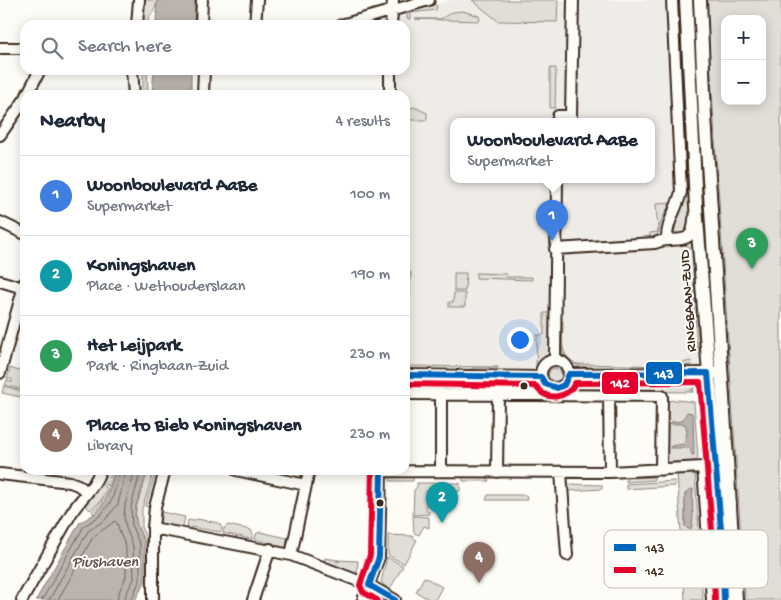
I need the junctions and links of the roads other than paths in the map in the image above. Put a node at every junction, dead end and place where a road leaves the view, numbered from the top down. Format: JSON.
{"nodes":[{"id":1,"x":139,"y":0,"type":"edge"},
{"id":2,"x":202,"y":0,"type":"edge"},
{"id":3,"x":257,"y":0,"type":"edge"},
{"id":4,"x":429,"y":0,"type":"edge"},
{"id":5,"x":573,"y":0,"type":"edge"},
{"id":6,"x":672,"y":0,"type":"edge"},
{"id":7,"x":686,"y":0,"type":"edge"},
{"id":8,"x":700,"y":0,"type":"edge"},
{"id":9,"x":392,"y":5,"type":"edge"},
{"id":10,"x":137,"y":20,"type":"edge"},
{"id":11,"x":201,"y":20,"type":"edge"},
{"id":12,"x":255,"y":20,"type":"edge"},
{"id":13,"x":353,"y":20,"type":"edge"},
{"id":14,"x":391,"y":20,"type":"edge"},
{"id":15,"x":0,"y":48,"type":"edge"},
{"id":16,"x":20,"y":48,"type":"edge"},
{"id":17,"x":38,"y":75,"type":"edge"},
{"id":18,"x":132,"y":75,"type":"edge"},
{"id":19,"x":204,"y":75,"type":"edge"},
{"id":20,"x":390,"y":75,"type":"edge"},
{"id":21,"x":30,"y":90,"type":"edge"},
{"id":22,"x":134,"y":90,"type":"edge"},
{"id":23,"x":203,"y":90,"type":"edge"},
{"id":24,"x":390,"y":90,"type":"edge"},
{"id":25,"x":20,"y":106,"type":"edge"},
{"id":26,"x":558,"y":118,"type":"edge"},
{"id":27,"x":0,"y":135,"type":"edge"},
{"id":28,"x":557,"y":183,"type":"edge"},
{"id":29,"x":696,"y":206,"type":"junction"},
{"id":30,"x":0,"y":222,"type":"edge"},
{"id":31,"x":20,"y":232,"type":"edge"},
{"id":32,"x":667,"y":240,"type":"junction"},
{"id":33,"x":555,"y":249,"type":"junction"},
{"id":34,"x":0,"y":281,"type":"edge"},
{"id":35,"x":20,"y":284,"type":"edge"},
{"id":36,"x":20,"y":300,"type":"edge"},
{"id":37,"x":555,"y":360,"type":"junction"},
{"id":38,"x":0,"y":373,"type":"edge"},
{"id":39,"x":715,"y":373,"type":"junction"},
{"id":40,"x":569,"y":374,"type":"junction"},
{"id":41,"x":410,"y":375,"type":"edge"},
{"id":42,"x":541,"y":377,"type":"junction"},
{"id":43,"x":410,"y":394,"type":"edge"},
{"id":44,"x":441,"y":394,"type":"junction"},
{"id":45,"x":498,"y":395,"type":"junction"},
{"id":46,"x":610,"y":395,"type":"junction"},
{"id":47,"x":410,"y":470,"type":"edge"},
{"id":48,"x":661,"y":470,"type":"junction"},
{"id":49,"x":441,"y":471,"type":"junction"},
{"id":50,"x":497,"y":472,"type":"junction"},
{"id":51,"x":561,"y":472,"type":"junction"},
{"id":52,"x":610,"y":472,"type":"junction"},
{"id":53,"x":0,"y":474,"type":"edge"},
{"id":54,"x":99,"y":475,"type":"edge"},
{"id":55,"x":164,"y":475,"type":"edge"},
{"id":56,"x":259,"y":475,"type":"edge"},
{"id":57,"x":308,"y":475,"type":"edge"},
{"id":58,"x":381,"y":475,"type":"edge"},
{"id":59,"x":306,"y":485,"type":"junction"},
{"id":60,"x":87,"y":492,"type":"junction"},
{"id":61,"x":153,"y":528,"type":"junction"},
{"id":62,"x":707,"y":530,"type":"edge"},
{"id":63,"x":721,"y":530,"type":"edge"},
{"id":64,"x":730,"y":530,"type":"edge"},
{"id":65,"x":270,"y":550,"type":"junction"},
{"id":66,"x":291,"y":555,"type":"junction"},
{"id":67,"x":567,"y":555,"type":"dead end"},
{"id":68,"x":369,"y":585,"type":"junction"},
{"id":69,"x":22,"y":600,"type":"edge"},
{"id":70,"x":153,"y":600,"type":"edge"},
{"id":71,"x":253,"y":600,"type":"edge"},
{"id":72,"x":363,"y":600,"type":"edge"},
{"id":73,"x":395,"y":600,"type":"edge"}],
"edges":[{"from":1,"to":10,"type":"street"},
{"from":2,"to":11,"type":"street"},
{"from":3,"to":12,"type":"street"},
{"from":4,"to":9,"type":"street"},
{"from":5,"to":26,"type":"street"},
{"from":6,"to":32,"type":"street","name":"RINGBAAN-ZUID"},
{"from":7,"to":29,"type":"main road","name":"RINGBAAN-ZUID"},
{"from":8,"to":39,"type":"main road","name":"RINGBAAN-ZUID"},
{"from":9,"to":13,"type":"street"},
{"from":9,"to":14,"type":"street"},
{"from":15,"to":16,"type":"street"},
{"from":17,"to":21,"type":"street"},
{"from":18,"to":22,"type":"street"},
{"from":19,"to":23,"type":"street"},
{"from":20,"to":24,"type":"street"},
{"from":25,"to":27,"type":"street"},
{"from":28,"to":33,"type":"street"},
{"from":29,"to":32,"type":"street"},
{"from":29,"to":39,"type":"main road","name":"RINGBAAN-ZUID"},
{"from":30,"to":31,"type":"street"},
{"from":32,"to":33,"type":"street"},
{"from":33,"to":37,"type":"street"},
{"from":34,"to":35,"type":"street"},
{"from":36,"to":38,"type":"street"},
{"from":37,"to":40,"type":"street"},
{"from":37,"to":42,"type":"street"},
{"from":39,"to":40,"type":"street"},
{"from":39,"to":63,"type":"main road","name":"RINGBAAN-ZUID"},
{"from":39,"to":64,"type":"main road","name":"RINGBAAN-ZUID"},
{"from":40,"to":42,"type":"street"},
{"from":41,"to":42,"type":"street"},
{"from":43,"to":44,"type":"street"},
{"from":44,"to":45,"type":"street"},
{"from":44,"to":49,"type":"street"},
{"from":45,"to":46,"type":"street"},
{"from":45,"to":50,"type":"street"},
{"from":46,"to":48,"type":"street"},
{"from":46,"to":52,"type":"street"},
{"from":47,"to":49,"type":"street"},
{"from":48,"to":52,"type":"street"},
{"from":48,"to":62,"type":"street"},
{"from":49,"to":50,"type":"street"},
{"from":50,"to":51,"type":"street"},
{"from":51,"to":52,"type":"street"},
{"from":51,"to":67,"type":"street"},
{"from":53,"to":60,"type":"street"},
{"from":54,"to":60,"type":"street"},
{"from":55,"to":61,"type":"street"},
{"from":56,"to":59,"type":"street"},
{"from":57,"to":59,"type":"street"},
{"from":58,"to":68,"type":"street"},
{"from":59,"to":66,"type":"street"},
{"from":60,"to":69,"type":"street"},
{"from":61,"to":65,"type":"street"},
{"from":61,"to":70,"type":"street"},
{"from":65,"to":66,"type":"street"},
{"from":65,"to":71,"type":"street"},
{"from":66,"to":68,"type":"street"},
{"from":68,"to":72,"type":"street"},
{"from":68,"to":73,"type":"street"}]}
